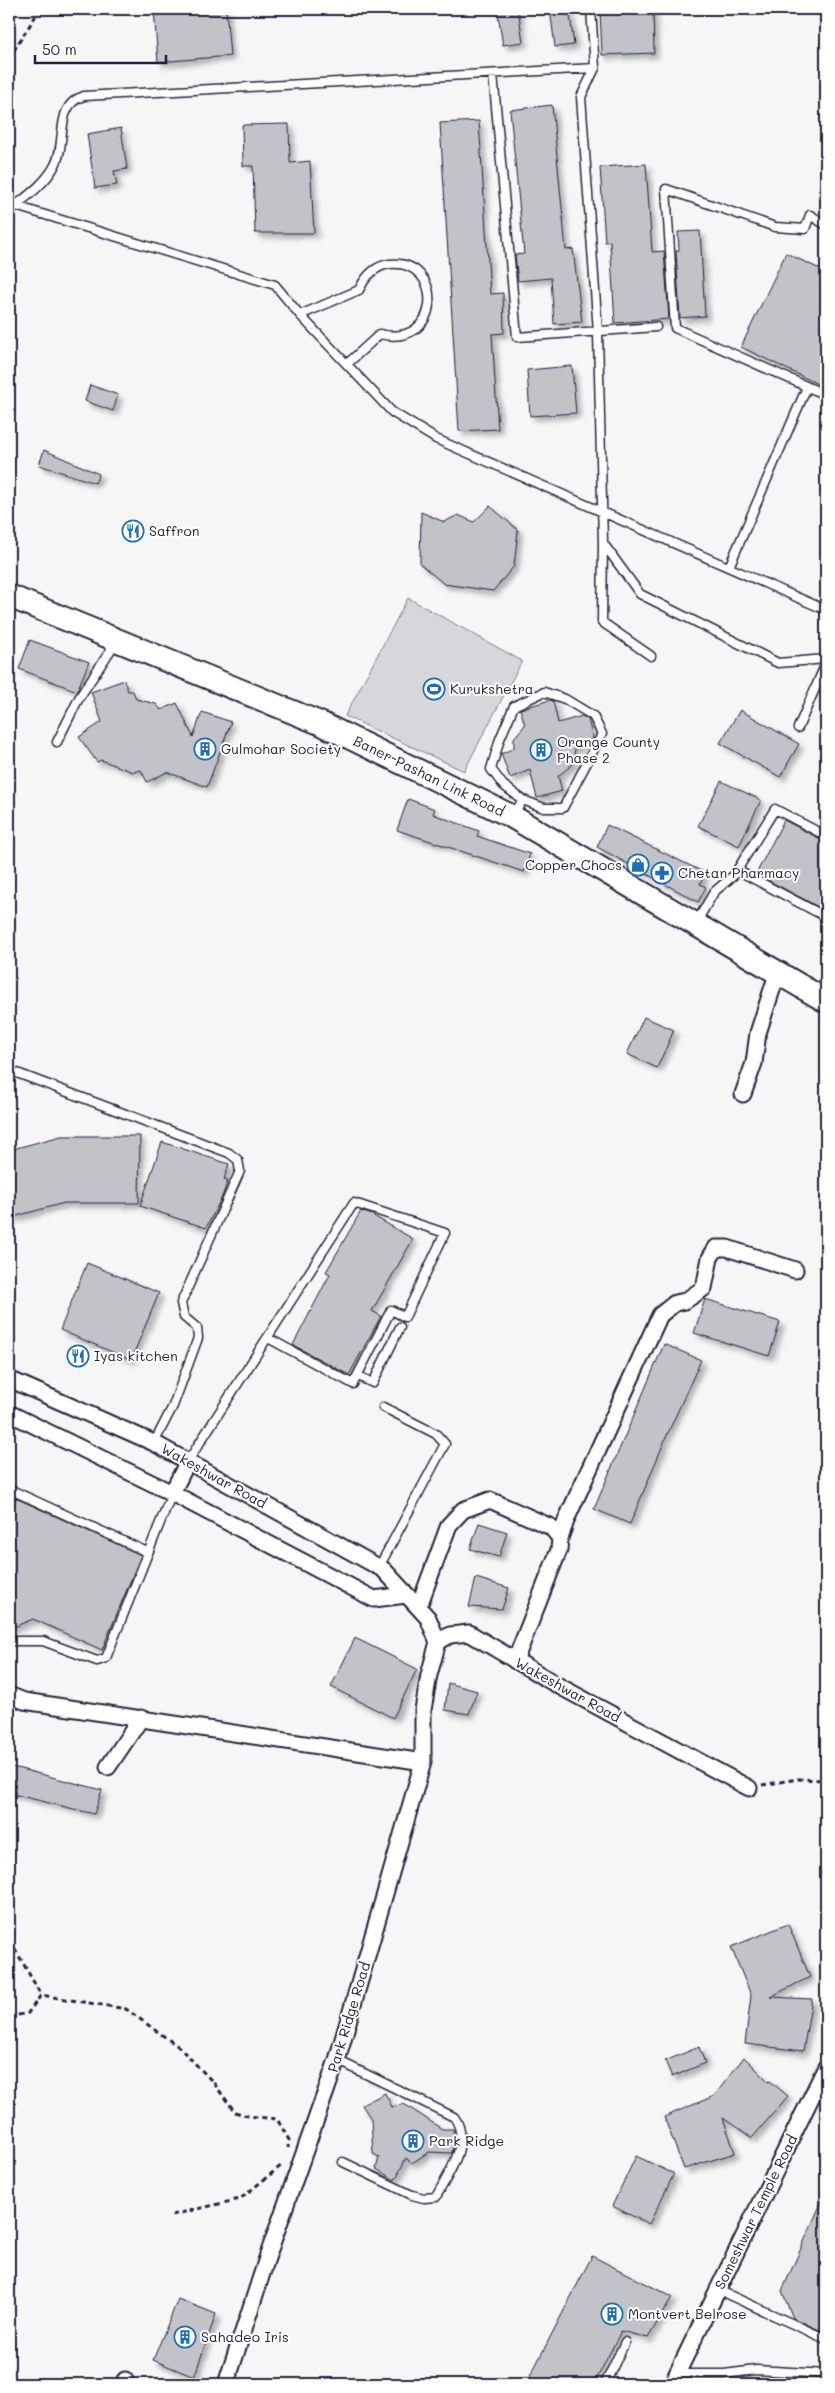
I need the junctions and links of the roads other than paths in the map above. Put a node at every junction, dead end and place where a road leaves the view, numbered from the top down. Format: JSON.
{"nodes":[{"id":1,"x":591,"y":9,"type":"edge"},
{"id":2,"x":595,"y":68,"type":"junction"},
{"id":3,"x":493,"y":74,"type":"junction"},
{"id":4,"x":12,"y":205,"type":"edge"},
{"id":5,"x":826,"y":225,"type":"edge"},
{"id":6,"x":300,"y":315,"type":"junction"},
{"id":7,"x":656,"y":327,"type":"dead end"},
{"id":8,"x":598,"y":332,"type":"junction"},
{"id":9,"x":347,"y":364,"type":"junction"},
{"id":10,"x":807,"y":387,"type":"junction"},
{"id":11,"x":826,"y":394,"type":"edge"},
{"id":12,"x":603,"y":512,"type":"junction"},
{"id":13,"x":603,"y":542,"type":"junction"},
{"id":14,"x":729,"y":567,"type":"junction"},
{"id":15,"x":9,"y":596,"type":"edge"},
{"id":16,"x":826,"y":610,"type":"edge"},
{"id":17,"x":118,"y":640,"type":"junction"},
{"id":18,"x":651,"y":656,"type":"dead end"},
{"id":19,"x":826,"y":658,"type":"edge"},
{"id":20,"x":826,"y":664,"type":"edge"},
{"id":21,"x":798,"y":728,"type":"dead end"},
{"id":22,"x":57,"y":742,"type":"dead end"},
{"id":23,"x":517,"y":808,"type":"junction"},
{"id":24,"x":826,"y":836,"type":"edge"},
{"id":25,"x":737,"y":870,"type":"junction"},
{"id":26,"x":826,"y":917,"type":"edge"},
{"id":27,"x":694,"y":926,"type":"junction"},
{"id":28,"x":777,"y":974,"type":"junction"},
{"id":29,"x":826,"y":1001,"type":"edge"},
{"id":30,"x":9,"y":1070,"type":"edge"},
{"id":31,"x":743,"y":1094,"type":"dead end"},
{"id":32,"x":795,"y":1270,"type":"dead end"},
{"id":33,"x":400,"y":1327,"type":"dead end"},
{"id":34,"x":268,"y":1338,"type":"junction"},
{"id":35,"x":358,"y":1376,"type":"junction"},
{"id":36,"x":9,"y":1379,"type":"edge"},
{"id":37,"x":383,"y":1407,"type":"dead end"},
{"id":38,"x":9,"y":1413,"type":"edge"},
{"id":39,"x":154,"y":1443,"type":"junction"},
{"id":40,"x":188,"y":1461,"type":"junction"},
{"id":41,"x":9,"y":1489,"type":"edge"},
{"id":42,"x":172,"y":1493,"type":"junction"},
{"id":43,"x":560,"y":1538,"type":"junction"},
{"id":44,"x":147,"y":1552,"type":"junction"},
{"id":45,"x":379,"y":1567,"type":"junction"},
{"id":46,"x":406,"y":1595,"type":"junction"},
{"id":47,"x":419,"y":1606,"type":"junction"},
{"id":48,"x":9,"y":1641,"type":"edge"},
{"id":49,"x":438,"y":1642,"type":"junction"},
{"id":50,"x":515,"y":1661,"type":"junction"},
{"id":51,"x":9,"y":1695,"type":"edge"},
{"id":52,"x":141,"y":1718,"type":"junction"},
{"id":53,"x":423,"y":1762,"type":"junction"},
{"id":54,"x":108,"y":1767,"type":"dead end"},
{"id":55,"x":749,"y":1788,"type":"road end"},
{"id":56,"x":337,"y":2060,"type":"junction"},
{"id":57,"x":826,"y":2067,"type":"edge"},
{"id":58,"x":343,"y":2162,"type":"dead end"},
{"id":59,"x":718,"y":2290,"type":"junction"},
{"id":60,"x":826,"y":2339,"type":"edge"},
{"id":61,"x":625,"y":2342,"type":"dead end"},
{"id":62,"x":826,"y":2374,"type":"edge"},
{"id":63,"x":675,"y":2379,"type":"edge"},
{"id":64,"x":226,"y":2384,"type":"edge"},
{"id":65,"x":605,"y":2384,"type":"edge"}],
"edges":[{"from":1,"to":2,"type":"lane"},
{"from":2,"to":3,"type":"lane"},
{"from":2,"to":8,"type":"lane"},
{"from":3,"to":4,"type":"lane"},
{"from":3,"to":8,"type":"lane"},
{"from":4,"to":6,"type":"lane"},
{"from":5,"to":10,"type":"lane"},
{"from":6,"to":9,"type":"lane"},
{"from":6,"to":9,"type":"lane"},
{"from":7,"to":8,"type":"lane"},
{"from":8,"to":12,"type":"lane"},
{"from":9,"to":12,"type":"lane"},
{"from":10,"to":11,"type":"lane"},
{"from":10,"to":14,"type":"lane"},
{"from":12,"to":13,"type":"lane"},
{"from":12,"to":14,"type":"lane"},
{"from":13,"to":18,"type":"lane"},
{"from":13,"to":19,"type":"lane"},
{"from":14,"to":16,"type":"lane"},
{"from":15,"to":17,"type":"street","name":"Baner-Pashan Link Road"},
{"from":17,"to":22,"type":"lane"},
{"from":17,"to":23,"type":"street","name":"Baner-Pashan Link Road"},
{"from":20,"to":21,"type":"lane"},
{"from":23,"to":23,"type":"lane"},
{"from":23,"to":27,"type":"street","name":"Baner-Pashan Link Road"},
{"from":24,"to":25,"type":"lane"},
{"from":25,"to":26,"type":"lane"},
{"from":25,"to":27,"type":"lane"},
{"from":27,"to":28,"type":"street","name":"Baner-Pashan Link Road"},
{"from":28,"to":29,"type":"street","name":"Baner-Pashan Link Road"},
{"from":28,"to":31,"type":"street"},
{"from":30,"to":39,"type":"lane"},
{"from":32,"to":43,"type":"street"},
{"from":33,"to":35,"type":"lane"},
{"from":34,"to":35,"type":"lane"},
{"from":34,"to":35,"type":"lane"},
{"from":34,"to":40,"type":"lane"},
{"from":36,"to":39,"type":"street","name":"Wakeshwar Road"},
{"from":37,"to":45,"type":"lane"},
{"from":38,"to":42,"type":"street"},
{"from":39,"to":40,"type":"street","name":"Wakeshwar Road"},
{"from":40,"to":42,"type":"street"},
{"from":40,"to":45,"type":"street","name":"Wakeshwar Road"},
{"from":41,"to":44,"type":"lane"},
{"from":42,"to":44,"type":"lane"},
{"from":42,"to":46,"type":"street"},
{"from":43,"to":47,"type":"street"},
{"from":43,"to":50,"type":"street"},
{"from":44,"to":48,"type":"lane"},
{"from":45,"to":46,"type":"street","name":"Wakeshwar Road"},
{"from":46,"to":47,"type":"street","name":"Wakeshwar Road"},
{"from":47,"to":49,"type":"street","name":"Wakeshwar Road"},
{"from":49,"to":50,"type":"street","name":"Wakeshwar Road"},
{"from":49,"to":53,"type":"street","name":"Park Ridge Road"},
{"from":50,"to":55,"type":"street","name":"Wakeshwar Road"},
{"from":51,"to":52,"type":"street"},
{"from":52,"to":53,"type":"street"},
{"from":52,"to":54,"type":"street"},
{"from":53,"to":56,"type":"street","name":"Park Ridge Road"},
{"from":56,"to":58,"type":"lane"},
{"from":56,"to":64,"type":"street","name":"Park Ridge Road"},
{"from":57,"to":59,"type":"street","name":"Someshwar Temple Road"},
{"from":59,"to":60,"type":"lane"},
{"from":59,"to":63,"type":"street","name":"Someshwar Temple Road"},
{"from":61,"to":65,"type":"lane"},
{"from":62,"to":63,"type":"lane"}]}
